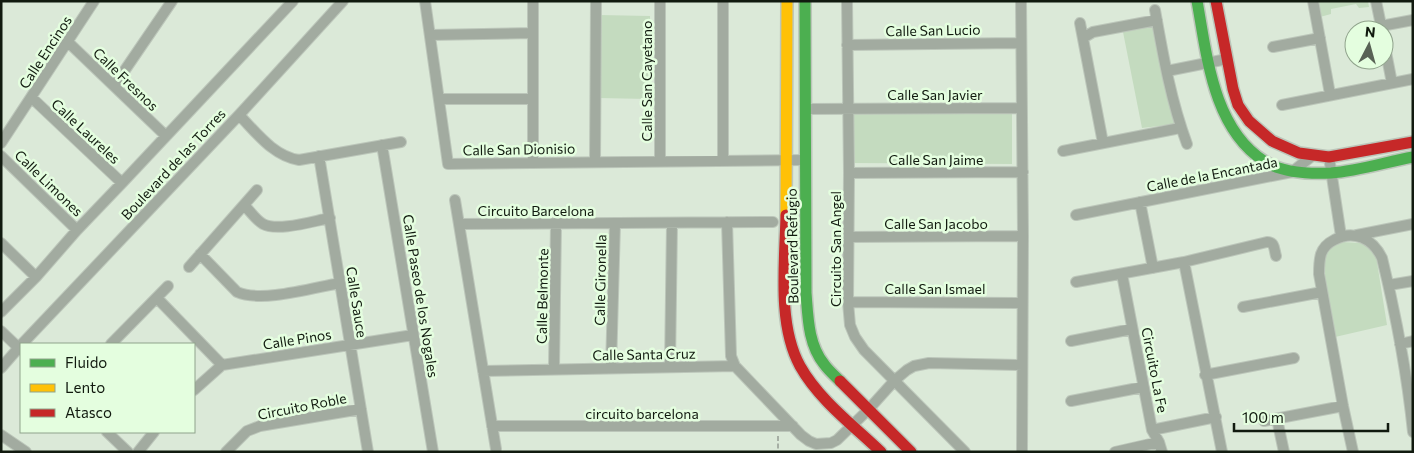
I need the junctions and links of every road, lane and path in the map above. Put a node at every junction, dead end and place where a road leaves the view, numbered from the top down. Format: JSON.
{"nodes":[{"id":1,"x":94,"y":1,"type":"edge"},
{"id":2,"x":172,"y":1,"type":"edge"},
{"id":3,"x":293,"y":1,"type":"edge"},
{"id":4,"x":342,"y":1,"type":"edge"},
{"id":5,"x":425,"y":1,"type":"edge"},
{"id":6,"x":533,"y":1,"type":"edge"},
{"id":7,"x":596,"y":1,"type":"edge"},
{"id":8,"x":660,"y":1,"type":"edge"},
{"id":9,"x":723,"y":1,"type":"edge"},
{"id":10,"x":787,"y":1,"type":"edge"},
{"id":11,"x":805,"y":1,"type":"edge"},
{"id":12,"x":847,"y":1,"type":"edge"},
{"id":13,"x":1021,"y":1,"type":"edge"},
{"id":14,"x":1197,"y":1,"type":"edge"},
{"id":15,"x":1216,"y":1,"type":"edge"},
{"id":16,"x":1313,"y":1,"type":"edge"},
{"id":17,"x":1376,"y":1,"type":"edge"},
{"id":18,"x":1380,"y":20,"type":"edge"},
{"id":19,"x":1413,"y":20,"type":"edge"},
{"id":20,"x":1080,"y":23,"type":"dead end"},
{"id":21,"x":1394,"y":25,"type":"edge"},
{"id":22,"x":533,"y":33,"type":"junction"},
{"id":23,"x":430,"y":35,"type":"junction"},
{"id":24,"x":1083,"y":38,"type":"junction"},
{"id":25,"x":1320,"y":38,"type":"junction"},
{"id":26,"x":68,"y":42,"type":"junction"},
{"id":27,"x":1020,"y":43,"type":"junction"},
{"id":28,"x":847,"y":45,"type":"junction"},
{"id":29,"x":1273,"y":47,"type":"dead end"},
{"id":30,"x":1227,"y":59,"type":"junction"},
{"id":31,"x":1209,"y":63,"type":"junction"},
{"id":32,"x":1390,"y":70,"type":"edge"},
{"id":33,"x":1167,"y":71,"type":"junction"},
{"id":34,"x":1413,"y":79,"type":"edge"},
{"id":35,"x":1392,"y":82,"type":"junction"},
{"id":36,"x":114,"y":86,"type":"junction"},
{"id":37,"x":1330,"y":94,"type":"junction"},
{"id":38,"x":32,"y":98,"type":"junction"},
{"id":39,"x":439,"y":99,"type":"junction"},
{"id":40,"x":533,"y":99,"type":"junction"},
{"id":41,"x":1282,"y":105,"type":"dead end"},
{"id":42,"x":848,"y":108,"type":"junction"},
{"id":43,"x":1021,"y":108,"type":"junction"},
{"id":44,"x":806,"y":109,"type":"junction"},
{"id":45,"x":239,"y":114,"type":"junction"},
{"id":46,"x":1180,"y":127,"type":"junction"},
{"id":47,"x":166,"y":136,"type":"junction"},
{"id":48,"x":401,"y":142,"type":"dead end"},
{"id":49,"x":1413,"y":142,"type":"edge"},
{"id":50,"x":1,"y":143,"type":"edge"},
{"id":51,"x":1104,"y":143,"type":"junction"},
{"id":52,"x":1186,"y":144,"type":"dead end"},
{"id":53,"x":382,"y":145,"type":"junction"},
{"id":54,"x":1063,"y":151,"type":"dead end"},
{"id":55,"x":1,"y":156,"type":"edge"},
{"id":56,"x":319,"y":156,"type":"junction"},
{"id":57,"x":1312,"y":156,"type":"junction"},
{"id":58,"x":1329,"y":157,"type":"junction"},
{"id":59,"x":1413,"y":157,"type":"edge"},
{"id":60,"x":787,"y":160,"type":"junction"},
{"id":61,"x":806,"y":160,"type":"junction"},
{"id":62,"x":723,"y":161,"type":"junction"},
{"id":63,"x":595,"y":162,"type":"junction"},
{"id":64,"x":660,"y":162,"type":"junction"},
{"id":65,"x":532,"y":163,"type":"junction"},
{"id":66,"x":1023,"y":172,"type":"junction"},
{"id":67,"x":1292,"y":172,"type":"junction"},
{"id":68,"x":849,"y":173,"type":"junction"},
{"id":69,"x":1330,"y":173,"type":"junction"},
{"id":70,"x":122,"y":183,"type":"junction"},
{"id":71,"x":257,"y":190,"type":"dead end"},
{"id":72,"x":455,"y":200,"type":"dead end"},
{"id":73,"x":1140,"y":202,"type":"junction"},
{"id":74,"x":244,"y":205,"type":"junction"},
{"id":75,"x":1076,"y":214,"type":"dead end"},
{"id":76,"x":330,"y":218,"type":"junction"},
{"id":77,"x":727,"y":222,"type":"junction"},
{"id":78,"x":773,"y":222,"type":"dead end"},
{"id":79,"x":615,"y":223,"type":"junction"},
{"id":80,"x":672,"y":223,"type":"junction"},
{"id":81,"x":460,"y":224,"type":"junction"},
{"id":82,"x":556,"y":224,"type":"junction"},
{"id":83,"x":1413,"y":224,"type":"edge"},
{"id":84,"x":77,"y":230,"type":"junction"},
{"id":85,"x":1357,"y":235,"type":"junction"},
{"id":86,"x":1023,"y":236,"type":"junction"},
{"id":87,"x":1341,"y":236,"type":"junction"},
{"id":88,"x":848,"y":237,"type":"junction"},
{"id":89,"x":1,"y":243,"type":"edge"},
{"id":90,"x":200,"y":254,"type":"junction"},
{"id":91,"x":1276,"y":256,"type":"dead end"},
{"id":92,"x":1184,"y":262,"type":"junction"},
{"id":93,"x":189,"y":266,"type":"dead end"},
{"id":94,"x":1153,"y":268,"type":"junction"},
{"id":95,"x":1122,"y":274,"type":"junction"},
{"id":96,"x":36,"y":277,"type":"junction"},
{"id":97,"x":1413,"y":281,"type":"edge"},
{"id":98,"x":1076,"y":282,"type":"dead end"},
{"id":99,"x":340,"y":283,"type":"junction"},
{"id":100,"x":168,"y":286,"type":"dead end"},
{"id":101,"x":1389,"y":286,"type":"junction"},
{"id":102,"x":1322,"y":292,"type":"junction"},
{"id":103,"x":157,"y":298,"type":"junction"},
{"id":104,"x":848,"y":302,"type":"junction"},
{"id":105,"x":1022,"y":303,"type":"junction"},
{"id":106,"x":1243,"y":307,"type":"dead end"},
{"id":107,"x":1,"y":312,"type":"edge"},
{"id":108,"x":1132,"y":329,"type":"junction"},
{"id":109,"x":1,"y":331,"type":"edge"},
{"id":110,"x":413,"y":335,"type":"junction"},
{"id":111,"x":1071,"y":341,"type":"dead end"},
{"id":112,"x":1413,"y":341,"type":"edge"},
{"id":113,"x":25,"y":343,"type":"edge"},
{"id":114,"x":113,"y":343,"type":"edge"},
{"id":115,"x":1400,"y":344,"type":"junction"},
{"id":116,"x":350,"y":345,"type":"junction"},
{"id":117,"x":20,"y":346,"type":"edge"},
{"id":118,"x":20,"y":348,"type":"edge"},
{"id":119,"x":1294,"y":358,"type":"dead end"},
{"id":120,"x":222,"y":365,"type":"junction"},
{"id":121,"x":1022,"y":365,"type":"junction"},
{"id":122,"x":735,"y":366,"type":"junction"},
{"id":123,"x":670,"y":367,"type":"junction"},
{"id":124,"x":1,"y":368,"type":"edge"},
{"id":125,"x":611,"y":368,"type":"junction"},
{"id":126,"x":554,"y":369,"type":"junction"},
{"id":127,"x":483,"y":371,"type":"junction"},
{"id":128,"x":1206,"y":375,"type":"junction"},
{"id":129,"x":895,"y":380,"type":"junction"},
{"id":130,"x":1143,"y":387,"type":"junction"},
{"id":131,"x":195,"y":389,"type":"edge"},
{"id":132,"x":1411,"y":400,"type":"edge"},
{"id":133,"x":1071,"y":402,"type":"dead end"},
{"id":134,"x":1343,"y":406,"type":"junction"},
{"id":135,"x":361,"y":409,"type":"junction"},
{"id":136,"x":868,"y":410,"type":"junction"},
{"id":137,"x":1216,"y":417,"type":"junction"},
{"id":138,"x":1277,"y":419,"type":"junction"},
{"id":139,"x":1264,"y":421,"type":"dead end"},
{"id":140,"x":854,"y":425,"type":"junction"},
{"id":141,"x":492,"y":426,"type":"junction"},
{"id":142,"x":778,"y":426,"type":"junction"},
{"id":143,"x":793,"y":426,"type":"junction"},
{"id":144,"x":1152,"y":430,"type":"junction"},
{"id":145,"x":1413,"y":432,"type":"edge"},
{"id":146,"x":108,"y":433,"type":"edge"},
{"id":147,"x":153,"y":433,"type":"edge"},
{"id":148,"x":1,"y":435,"type":"edge"},
{"id":149,"x":1160,"y":447,"type":"edge"},
{"id":150,"x":496,"y":449,"type":"dead end"},
{"id":151,"x":26,"y":452,"type":"edge"},
{"id":152,"x":128,"y":452,"type":"edge"},
{"id":153,"x":138,"y":452,"type":"edge"},
{"id":154,"x":226,"y":452,"type":"edge"},
{"id":155,"x":368,"y":452,"type":"edge"},
{"id":156,"x":432,"y":452,"type":"edge"},
{"id":157,"x":778,"y":452,"type":"edge"},
{"id":158,"x":881,"y":452,"type":"edge"},
{"id":159,"x":910,"y":452,"type":"edge"},
{"id":160,"x":965,"y":452,"type":"edge"},
{"id":161,"x":1022,"y":452,"type":"edge"},
{"id":162,"x":1115,"y":452,"type":"edge"},
{"id":163,"x":1222,"y":452,"type":"edge"},
{"id":164,"x":1284,"y":452,"type":"edge"},
{"id":165,"x":1353,"y":452,"type":"edge"}],
"edges":[{"from":1,"to":26,"type":"street","name":"Calle Encinos"},
{"from":2,"to":36,"type":"street"},
{"from":3,"to":47,"type":"street","name":"Boulevard de las Torres"},
{"from":4,"to":45,"type":"street","name":"Boulevard de las Torres"},
{"from":5,"to":23,"type":"street","name":"Calle San Dionisio"},
{"from":6,"to":22,"type":"street"},
{"from":7,"to":63,"type":"street"},
{"from":8,"to":64,"type":"street","name":"Calle San Cayetano"},
{"from":9,"to":62,"type":"street"},
{"from":10,"to":60,"type":"street","name":"Boulevard Refugio"},
{"from":11,"to":44,"type":"street","name":"Boulevard Refugio"},
{"from":12,"to":28,"type":"street","name":"Circuito San Angel"},
{"from":13,"to":27,"type":"street"},
{"from":14,"to":31,"type":"street"},
{"from":15,"to":30,"type":"street"},
{"from":16,"to":25,"type":"street"},
{"from":17,"to":18,"type":"street"},
{"from":19,"to":21,"type":"street"},
{"from":20,"to":24,"type":"street"},
{"from":22,"to":23,"type":"street"},
{"from":22,"to":40,"type":"street"},
{"from":23,"to":39,"type":"street","name":"Calle San Dionisio"},
{"from":24,"to":33,"type":"street"},
{"from":24,"to":51,"type":"street"},
{"from":25,"to":29,"type":"street"},
{"from":25,"to":37,"type":"street"},
{"from":26,"to":36,"type":"street","name":"Calle Fresnos"},
{"from":26,"to":38,"type":"street","name":"Calle Encinos"},
{"from":27,"to":28,"type":"street","name":"Calle San Lucio"},
{"from":27,"to":43,"type":"street"},
{"from":28,"to":42,"type":"street","name":"Circuito San Angel"},
{"from":30,"to":31,"type":"street"},
{"from":30,"to":57,"type":"street"},
{"from":31,"to":33,"type":"street"},
{"from":31,"to":67,"type":"street"},
{"from":32,"to":35,"type":"street"},
{"from":33,"to":46,"type":"street"},
{"from":34,"to":35,"type":"street"},
{"from":35,"to":37,"type":"street"},
{"from":36,"to":47,"type":"street","name":"Calle Fresnos"},
{"from":37,"to":41,"type":"street"},
{"from":38,"to":50,"type":"street","name":"Calle Encinos"},
{"from":38,"to":70,"type":"street","name":"Calle Laureles"},
{"from":39,"to":40,"type":"street"},
{"from":39,"to":65,"type":"street","name":"Calle San Dionisio"},
{"from":40,"to":65,"type":"street"},
{"from":42,"to":43,"type":"street","name":"Calle San Javier"},
{"from":42,"to":44,"type":"street","name":"Calle San Javier"},
{"from":42,"to":68,"type":"street","name":"Circuito San Angel"},
{"from":43,"to":66,"type":"street"},
{"from":44,"to":61,"type":"street","name":"Boulevard Refugio"},
{"from":45,"to":56,"type":"street"},
{"from":45,"to":113,"type":"street","name":"Boulevard de las Torres"},
{"from":46,"to":51,"type":"street"},
{"from":46,"to":52,"type":"street"},
{"from":47,"to":70,"type":"street","name":"Boulevard de las Torres"},
{"from":48,"to":53,"type":"street"},
{"from":49,"to":58,"type":"street"},
{"from":51,"to":54,"type":"street"},
{"from":53,"to":56,"type":"street"},
{"from":53,"to":110,"type":"street","name":"Calle Paseo de los Nogales"},
{"from":55,"to":84,"type":"street","name":"Calle Limones"},
{"from":56,"to":76,"type":"street","name":"Calle Sauce"},
{"from":57,"to":58,"type":"street"},
{"from":57,"to":67,"type":"street","name":"Calle de la Encantada"},
{"from":58,"to":69,"type":"street"},
{"from":59,"to":69,"type":"street"},
{"from":60,"to":61,"type":"street","name":"Calle San Dionisio"},
{"from":60,"to":62,"type":"street","name":"Calle San Dionisio"},
{"from":60,"to":140,"type":"street","name":"Boulevard Refugio"},
{"from":61,"to":136,"type":"street","name":"Boulevard Refugio"},
{"from":62,"to":64,"type":"street","name":"Calle San Dionisio"},
{"from":63,"to":64,"type":"street","name":"Calle San Dionisio"},
{"from":63,"to":65,"type":"street","name":"Calle San Dionisio"},
{"from":66,"to":68,"type":"street","name":"Calle San Jaime"},
{"from":66,"to":86,"type":"street"},
{"from":67,"to":69,"type":"street"},
{"from":67,"to":73,"type":"street","name":"Calle de la Encantada"},
{"from":68,"to":88,"type":"street","name":"Circuito San Angel"},
{"from":69,"to":87,"type":"street"},
{"from":70,"to":84,"type":"street","name":"Boulevard de las Torres"},
{"from":71,"to":74,"type":"street"},
{"from":72,"to":81,"type":"street"},
{"from":73,"to":75,"type":"street","name":"Calle de la Encantada"},
{"from":73,"to":94,"type":"street"},
{"from":74,"to":76,"type":"street"},
{"from":74,"to":90,"type":"street"},
{"from":76,"to":99,"type":"street","name":"Calle Sauce"},
{"from":77,"to":78,"type":"street","name":"Circuito Barcelona"},
{"from":77,"to":80,"type":"street","name":"Circuito Barcelona"},
{"from":77,"to":122,"type":"street"},
{"from":79,"to":80,"type":"street","name":"Circuito Barcelona"},
{"from":79,"to":82,"type":"street","name":"Circuito Barcelona"},
{"from":79,"to":125,"type":"street","name":"Calle Gironella"},
{"from":80,"to":123,"type":"street"},
{"from":81,"to":82,"type":"street","name":"Circuito Barcelona"},
{"from":81,"to":127,"type":"street","name":"Circuito Barcelona"},
{"from":82,"to":126,"type":"street","name":"Calle Belmonte"},
{"from":83,"to":85,"type":"street"},
{"from":84,"to":96,"type":"street","name":"Boulevard de las Torres"},
{"from":85,"to":87,"type":"street"},
{"from":85,"to":101,"type":"street"},
{"from":86,"to":88,"type":"street","name":"Calle San Jacobo"},
{"from":86,"to":105,"type":"street"},
{"from":87,"to":102,"type":"street"},
{"from":88,"to":104,"type":"street","name":"Circuito San Angel"},
{"from":89,"to":96,"type":"street"},
{"from":90,"to":93,"type":"street"},
{"from":90,"to":99,"type":"street"},
{"from":91,"to":92,"type":"street"},
{"from":92,"to":94,"type":"street"},
{"from":92,"to":128,"type":"street"},
{"from":94,"to":95,"type":"street"},
{"from":95,"to":98,"type":"street"},
{"from":95,"to":108,"type":"street","name":"Circuito La Fe"},
{"from":96,"to":107,"type":"street","name":"Boulevard de las Torres"},
{"from":97,"to":101,"type":"street"},
{"from":99,"to":116,"type":"street","name":"Calle Sauce"},
{"from":100,"to":103,"type":"street"},
{"from":101,"to":115,"type":"street"},
{"from":102,"to":106,"type":"street"},
{"from":102,"to":134,"type":"street"},
{"from":103,"to":114,"type":"street"},
{"from":103,"to":120,"type":"street"},
{"from":104,"to":105,"type":"street","name":"Calle San Ismael"},
{"from":104,"to":129,"type":"street","name":"Circuito San Angel"},
{"from":105,"to":121,"type":"street"},
{"from":108,"to":111,"type":"street"},
{"from":108,"to":130,"type":"street","name":"Circuito La Fe"},
{"from":109,"to":117,"type":"street"},
{"from":110,"to":116,"type":"street","name":"Calle Pinos"},
{"from":110,"to":156,"type":"street","name":"Calle Paseo de los Nogales"},
{"from":112,"to":115,"type":"street"},
{"from":115,"to":132,"type":"street"},
{"from":116,"to":120,"type":"street","name":"Calle Pinos"},
{"from":116,"to":135,"type":"street","name":"Calle Sauce"},
{"from":118,"to":124,"type":"street","name":"Boulevard de las Torres"},
{"from":119,"to":128,"type":"street"},
{"from":120,"to":131,"type":"street"},
{"from":121,"to":129,"type":"street"},
{"from":121,"to":161,"type":"street"},
{"from":122,"to":123,"type":"street","name":"Calle Santa Cruz"},
{"from":122,"to":143,"type":"street"},
{"from":123,"to":125,"type":"street","name":"Calle Santa Cruz"},
{"from":125,"to":126,"type":"street","name":"Calle Santa Cruz"},
{"from":126,"to":127,"type":"street"},
{"from":127,"to":141,"type":"street","name":"Circuito Barcelona"},
{"from":128,"to":137,"type":"street"},
{"from":129,"to":136,"type":"street"},
{"from":129,"to":160,"type":"street","name":"Circuito San Angel"},
{"from":130,"to":133,"type":"street"},
{"from":130,"to":144,"type":"street","name":"Circuito La Fe"},
{"from":132,"to":145,"type":"street"},
{"from":134,"to":138,"type":"street"},
{"from":134,"to":165,"type":"street"},
{"from":135,"to":154,"type":"street","name":"Circuito Roble"},
{"from":135,"to":155,"type":"street","name":"Calle Sauce"},
{"from":136,"to":140,"type":"street"},
{"from":136,"to":159,"type":"street","name":"Boulevard Refugio"},
{"from":137,"to":144,"type":"street","name":"Circuito La Fe"},
{"from":137,"to":163,"type":"street"},
{"from":138,"to":139,"type":"street"},
{"from":138,"to":164,"type":"street"},
{"from":140,"to":143,"type":"street"},
{"from":140,"to":158,"type":"street","name":"Boulevard Refugio"},
{"from":141,"to":142,"type":"street","name":"circuito barcelona"},
{"from":141,"to":150,"type":"street","name":"Circuito Barcelona"},
{"from":142,"to":143,"type":"street","name":"circuito barcelona"},
{"from":142,"to":157,"type":"path"},
{"from":144,"to":149,"type":"street"},
{"from":146,"to":152,"type":"street"},
{"from":147,"to":153,"type":"street"},
{"from":148,"to":151,"type":"street"},
{"from":149,"to":162,"type":"street"}]}
